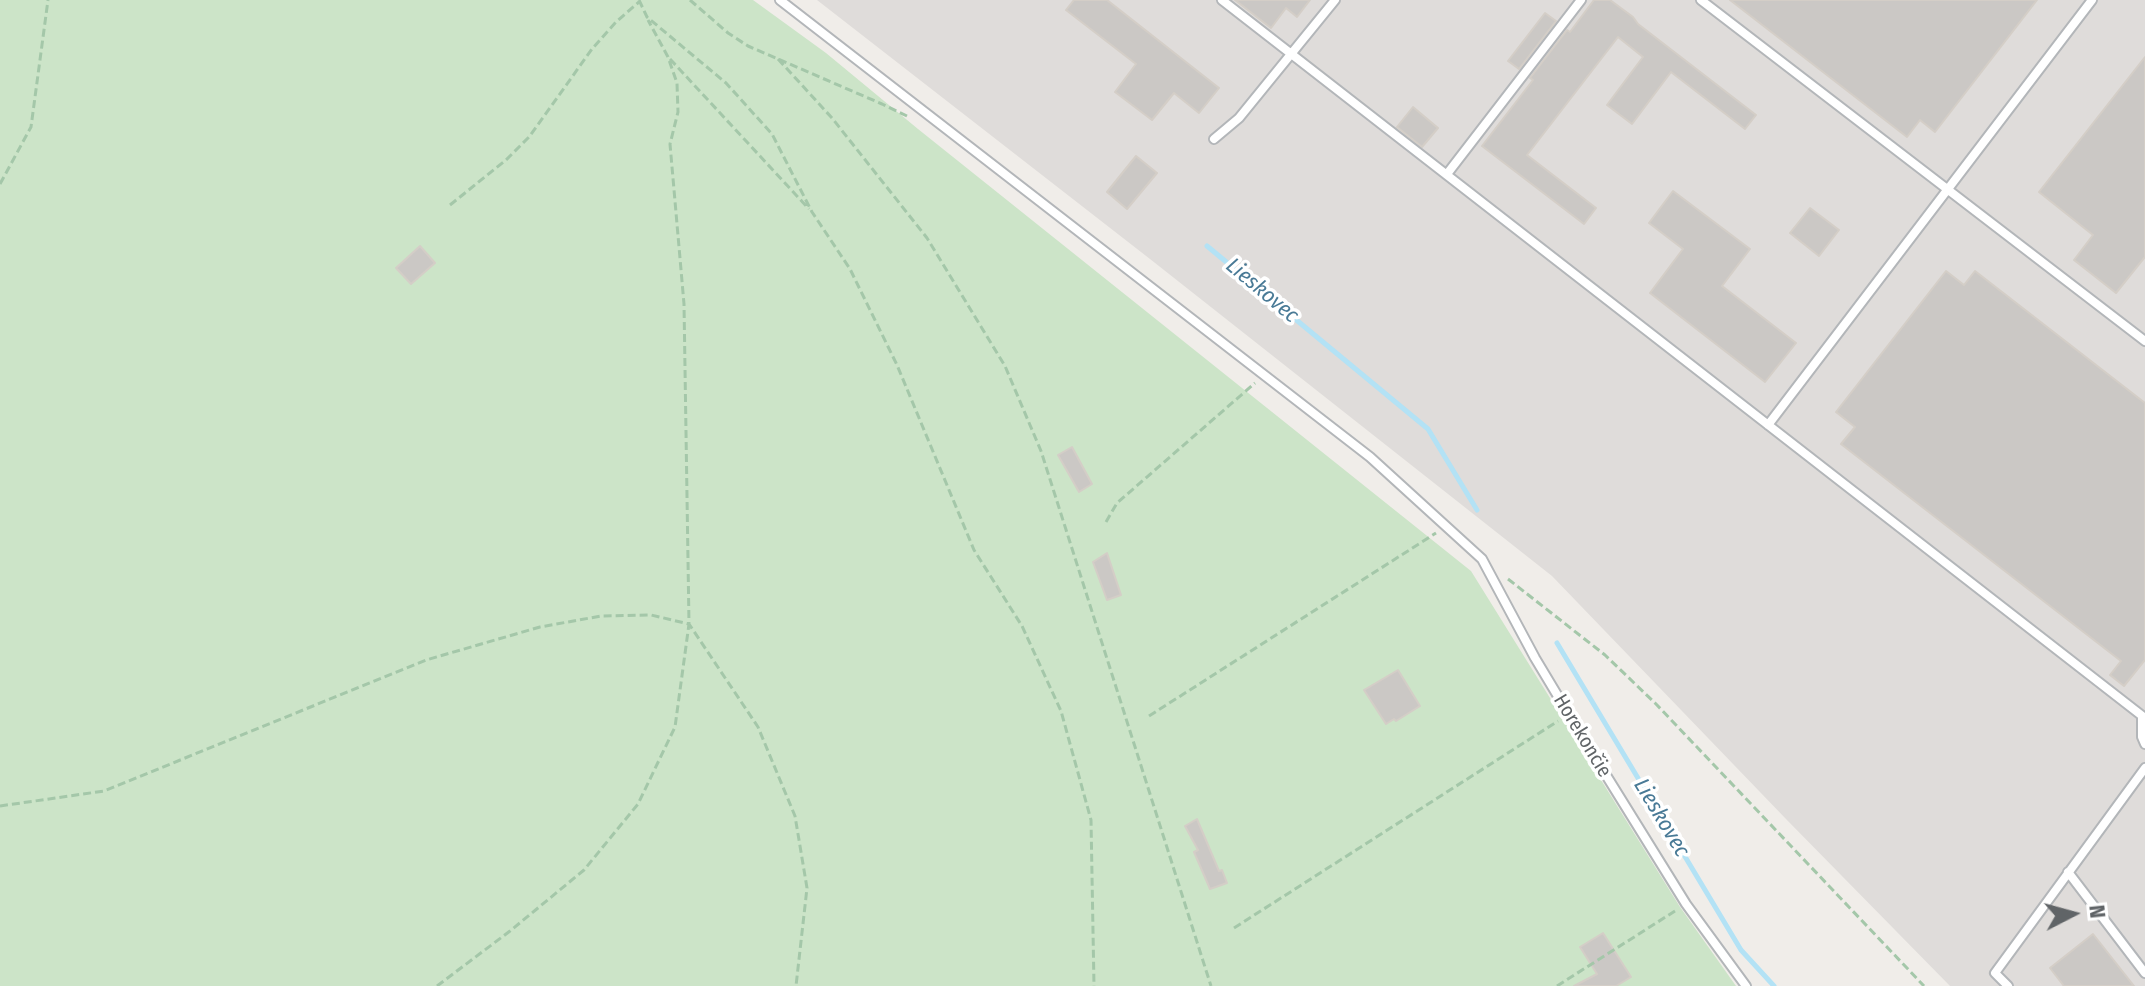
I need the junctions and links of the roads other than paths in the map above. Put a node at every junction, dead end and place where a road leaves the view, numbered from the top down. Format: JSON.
{"nodes":[{"id":1,"x":780,"y":0,"type":"edge"},
{"id":2,"x":1222,"y":0,"type":"edge"},
{"id":3,"x":1335,"y":0,"type":"edge"},
{"id":4,"x":1581,"y":0,"type":"edge"},
{"id":5,"x":1701,"y":0,"type":"edge"},
{"id":6,"x":2092,"y":0,"type":"edge"},
{"id":7,"x":1292,"y":54,"type":"junction"},
{"id":8,"x":1214,"y":139,"type":"dead end"},
{"id":9,"x":1447,"y":174,"type":"junction"},
{"id":10,"x":1948,"y":189,"type":"junction"},
{"id":11,"x":2145,"y":341,"type":"edge"},
{"id":12,"x":1768,"y":425,"type":"junction"},
{"id":13,"x":2144,"y":717,"type":"edge"},
{"id":14,"x":2145,"y":744,"type":"edge"},
{"id":15,"x":2145,"y":768,"type":"edge"},
{"id":16,"x":2068,"y":872,"type":"junction"},
{"id":17,"x":2145,"y":973,"type":"edge"},
{"id":18,"x":1746,"y":986,"type":"edge"},
{"id":19,"x":2008,"y":986,"type":"edge"}],
"edges":[{"from":1,"to":18,"type":"lane","name":"Horekončie"},
{"from":2,"to":7,"type":"lane"},
{"from":3,"to":7,"type":"lane"},
{"from":4,"to":9,"type":"lane"},
{"from":5,"to":10,"type":"lane"},
{"from":6,"to":10,"type":"lane"},
{"from":7,"to":8,"type":"lane"},
{"from":7,"to":9,"type":"lane"},
{"from":9,"to":12,"type":"lane"},
{"from":10,"to":11,"type":"lane"},
{"from":10,"to":12,"type":"lane"},
{"from":12,"to":13,"type":"lane"},
{"from":13,"to":14,"type":"lane"},
{"from":15,"to":16,"type":"lane"},
{"from":16,"to":17,"type":"lane"},
{"from":16,"to":19,"type":"lane"}]}
